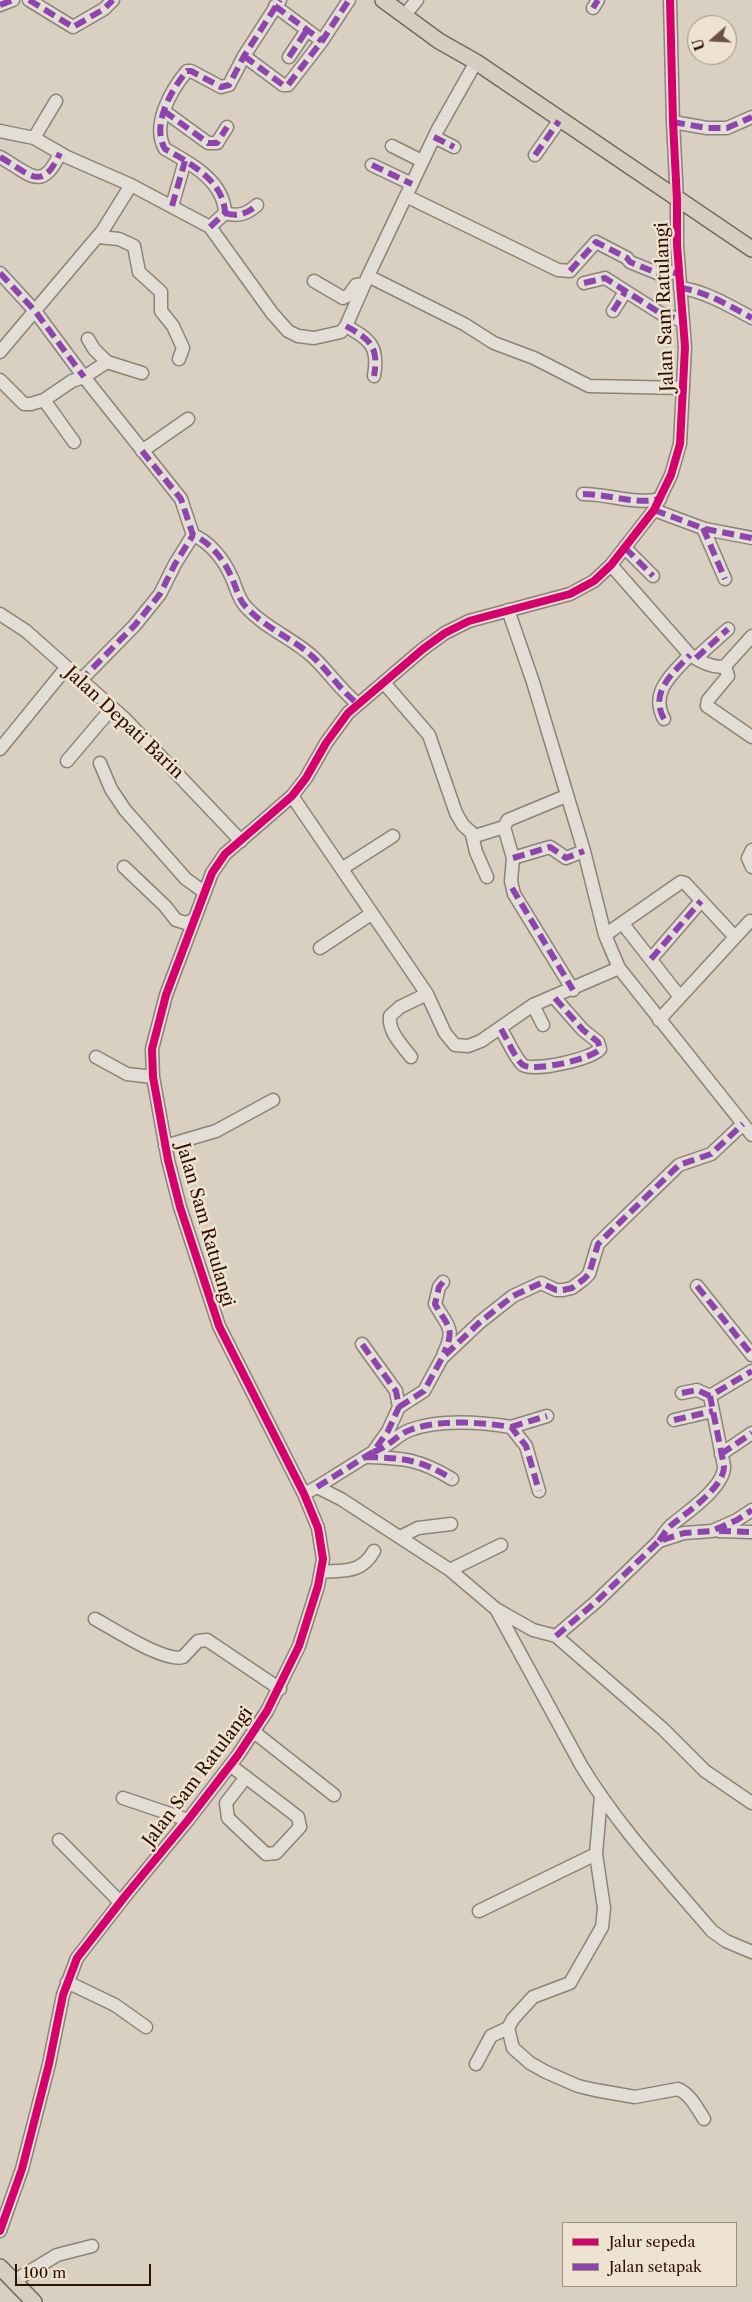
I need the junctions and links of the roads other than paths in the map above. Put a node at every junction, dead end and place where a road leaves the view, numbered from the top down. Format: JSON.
{"nodes":[{"id":1,"x":13,"y":0,"type":"edge"},
{"id":2,"x":29,"y":0,"type":"edge"},
{"id":3,"x":113,"y":0,"type":"edge"},
{"id":4,"x":349,"y":0,"type":"edge"},
{"id":5,"x":383,"y":0,"type":"edge"},
{"id":6,"x":417,"y":0,"type":"edge"},
{"id":7,"x":670,"y":0,"type":"edge"},
{"id":8,"x":278,"y":3,"type":"edge"},
{"id":9,"x":0,"y":5,"type":"edge"},
{"id":10,"x":404,"y":16,"type":"junction"},
{"id":11,"x":307,"y":30,"type":"junction"},
{"id":12,"x":322,"y":41,"type":"junction"},
{"id":13,"x":244,"y":56,"type":"junction"},
{"id":14,"x":289,"y":57,"type":"dead end"},
{"id":15,"x":476,"y":62,"type":"junction"},
{"id":16,"x":56,"y":100,"type":"dead end"},
{"id":17,"x":164,"y":111,"type":"junction"},
{"id":18,"x":752,"y":117,"type":"edge"},
{"id":19,"x":559,"y":121,"type":"junction"},
{"id":20,"x":673,"y":122,"type":"junction"},
{"id":21,"x":226,"y":127,"type":"dead end"},
{"id":22,"x":0,"y":131,"type":"edge"},
{"id":23,"x":434,"y":137,"type":"junction"},
{"id":24,"x":34,"y":138,"type":"junction"},
{"id":25,"x":392,"y":146,"type":"dead end"},
{"id":26,"x":454,"y":147,"type":"dead end"},
{"id":27,"x":60,"y":153,"type":"junction"},
{"id":28,"x":534,"y":155,"type":"dead end"},
{"id":29,"x":0,"y":157,"type":"edge"},
{"id":30,"x":186,"y":160,"type":"junction"},
{"id":31,"x":422,"y":161,"type":"junction"},
{"id":32,"x":372,"y":165,"type":"dead end"},
{"id":33,"x":412,"y":184,"type":"junction"},
{"id":34,"x":131,"y":185,"type":"junction"},
{"id":35,"x":406,"y":196,"type":"junction"},
{"id":36,"x":677,"y":200,"type":"junction"},
{"id":37,"x":257,"y":205,"type":"dead end"},
{"id":38,"x":172,"y":206,"type":"junction"},
{"id":39,"x":225,"y":213,"type":"junction"},
{"id":40,"x":210,"y":227,"type":"junction"},
{"id":41,"x":98,"y":237,"type":"junction"},
{"id":42,"x":752,"y":249,"type":"edge"},
{"id":43,"x":0,"y":272,"type":"edge"},
{"id":44,"x":679,"y":274,"type":"junction"},
{"id":45,"x":366,"y":280,"type":"junction"},
{"id":46,"x":314,"y":282,"type":"dead end"},
{"id":47,"x":584,"y":283,"type":"dead end"},
{"id":48,"x":680,"y":288,"type":"junction"},
{"id":49,"x":625,"y":292,"type":"junction"},
{"id":50,"x":35,"y":311,"type":"junction"},
{"id":51,"x":613,"y":311,"type":"dead end"},
{"id":52,"x":752,"y":318,"type":"edge"},
{"id":53,"x":683,"y":321,"type":"junction"},
{"id":54,"x":346,"y":326,"type":"junction"},
{"id":55,"x":88,"y":339,"type":"dead end"},
{"id":56,"x":0,"y":352,"type":"edge"},
{"id":57,"x":179,"y":359,"type":"dead end"},
{"id":58,"x":107,"y":362,"type":"junction"},
{"id":59,"x":142,"y":373,"type":"dead end"},
{"id":60,"x":374,"y":376,"type":"dead end"},
{"id":61,"x":84,"y":377,"type":"junction"},
{"id":62,"x":0,"y":380,"type":"edge"},
{"id":63,"x":684,"y":388,"type":"junction"},
{"id":64,"x":44,"y":400,"type":"junction"},
{"id":65,"x":188,"y":419,"type":"dead end"},
{"id":66,"x":74,"y":442,"type":"dead end"},
{"id":67,"x":142,"y":451,"type":"junction"},
{"id":68,"x":584,"y":494,"type":"dead end"},
{"id":69,"x":657,"y":505,"type":"junction"},
{"id":70,"x":703,"y":528,"type":"junction"},
{"id":71,"x":193,"y":535,"type":"junction"},
{"id":72,"x":752,"y":538,"type":"edge"},
{"id":73,"x":625,"y":548,"type":"junction"},
{"id":74,"x":611,"y":565,"type":"junction"},
{"id":75,"x":653,"y":576,"type":"dead end"},
{"id":76,"x":725,"y":579,"type":"dead end"},
{"id":77,"x":508,"y":610,"type":"junction"},
{"id":78,"x":0,"y":614,"type":"edge"},
{"id":79,"x":728,"y":629,"type":"dead end"},
{"id":80,"x":752,"y":636,"type":"edge"},
{"id":81,"x":693,"y":656,"type":"junction"},
{"id":82,"x":726,"y":666,"type":"junction"},
{"id":83,"x":66,"y":668,"type":"junction"},
{"id":84,"x":80,"y":681,"type":"junction"},
{"id":85,"x":385,"y":684,"type":"junction"},
{"id":86,"x":358,"y":704,"type":"junction"},
{"id":87,"x":112,"y":708,"type":"junction"},
{"id":88,"x":664,"y":719,"type":"dead end"},
{"id":89,"x":752,"y":737,"type":"edge"},
{"id":90,"x":0,"y":749,"type":"edge"},
{"id":91,"x":67,"y":761,"type":"dead end"},
{"id":92,"x":100,"y":762,"type":"dead end"},
{"id":93,"x":292,"y":796,"type":"junction"},
{"id":94,"x":566,"y":796,"type":"junction"},
{"id":95,"x":504,"y":827,"type":"junction"},
{"id":96,"x":472,"y":835,"type":"junction"},
{"id":97,"x":393,"y":836,"type":"dead end"},
{"id":98,"x":241,"y":840,"type":"junction"},
{"id":99,"x":752,"y":850,"type":"edge"},
{"id":100,"x":584,"y":851,"type":"junction"},
{"id":101,"x":513,"y":858,"type":"junction"},
{"id":102,"x":124,"y":867,"type":"dead end"},
{"id":103,"x":752,"y":867,"type":"edge"},
{"id":104,"x":343,"y":868,"type":"junction"},
{"id":105,"x":487,"y":877,"type":"dead end"},
{"id":106,"x":204,"y":892,"type":"junction"},
{"id":107,"x":701,"y":901,"type":"junction"},
{"id":108,"x":371,"y":914,"type":"junction"},
{"id":109,"x":193,"y":920,"type":"junction"},
{"id":110,"x":750,"y":921,"type":"dead end"},
{"id":111,"x":623,"y":924,"type":"junction"},
{"id":112,"x":605,"y":935,"type":"junction"},
{"id":113,"x":734,"y":936,"type":"junction"},
{"id":114,"x":320,"y":948,"type":"dead end"},
{"id":115,"x":651,"y":959,"type":"junction"},
{"id":116,"x":619,"y":968,"type":"junction"},
{"id":117,"x":573,"y":990,"type":"junction"},
{"id":118,"x":426,"y":994,"type":"junction"},
{"id":119,"x":553,"y":996,"type":"junction"},
{"id":120,"x":680,"y":997,"type":"junction"},
{"id":121,"x":533,"y":1005,"type":"junction"},
{"id":122,"x":659,"y":1020,"type":"junction"},
{"id":123,"x":543,"y":1025,"type":"dead end"},
{"id":124,"x":501,"y":1029,"type":"junction"},
{"id":125,"x":96,"y":1057,"type":"dead end"},
{"id":126,"x":411,"y":1057,"type":"dead end"},
{"id":127,"x":154,"y":1077,"type":"junction"},
{"id":128,"x":273,"y":1100,"type":"dead end"},
{"id":129,"x":743,"y":1124,"type":"junction"},
{"id":130,"x":752,"y":1135,"type":"edge"},
{"id":131,"x":165,"y":1146,"type":"junction"},
{"id":132,"x":443,"y":1282,"type":"dead end"},
{"id":133,"x":697,"y":1286,"type":"dead end"},
{"id":134,"x":362,"y":1344,"type":"dead end"},
{"id":135,"x":752,"y":1355,"type":"edge"},
{"id":136,"x":442,"y":1358,"type":"junction"},
{"id":137,"x":752,"y":1371,"type":"edge"},
{"id":138,"x":682,"y":1393,"type":"dead end"},
{"id":139,"x":710,"y":1396,"type":"junction"},
{"id":140,"x":399,"y":1407,"type":"junction"},
{"id":141,"x":713,"y":1411,"type":"junction"},
{"id":142,"x":547,"y":1416,"type":"dead end"},
{"id":143,"x":674,"y":1420,"type":"dead end"},
{"id":144,"x":511,"y":1427,"type":"junction"},
{"id":145,"x":752,"y":1434,"type":"edge"},
{"id":146,"x":368,"y":1454,"type":"junction"},
{"id":147,"x":721,"y":1454,"type":"junction"},
{"id":148,"x":452,"y":1479,"type":"dead end"},
{"id":149,"x":317,"y":1487,"type":"junction"},
{"id":150,"x":539,"y":1491,"type":"dead end"},
{"id":151,"x":304,"y":1494,"type":"junction"},
{"id":152,"x":752,"y":1510,"type":"edge"},
{"id":153,"x":451,"y":1524,"type":"dead end"},
{"id":154,"x":712,"y":1531,"type":"junction"},
{"id":155,"x":752,"y":1532,"type":"edge"},
{"id":156,"x":400,"y":1536,"type":"junction"},
{"id":157,"x":658,"y":1541,"type":"junction"},
{"id":158,"x":501,"y":1545,"type":"dead end"},
{"id":159,"x":374,"y":1551,"type":"dead end"},
{"id":160,"x":450,"y":1570,"type":"junction"},
{"id":161,"x":321,"y":1572,"type":"junction"},
{"id":162,"x":496,"y":1609,"type":"junction"},
{"id":163,"x":95,"y":1619,"type":"dead end"},
{"id":164,"x":556,"y":1636,"type":"junction"},
{"id":165,"x":280,"y":1689,"type":"junction"},
{"id":166,"x":254,"y":1732,"type":"junction"},
{"id":167,"x":230,"y":1765,"type":"junction"},
{"id":168,"x":246,"y":1777,"type":"junction"},
{"id":169,"x":334,"y":1795,"type":"dead end"},
{"id":170,"x":601,"y":1796,"type":"junction"},
{"id":171,"x":123,"y":1798,"type":"dead end"},
{"id":172,"x":752,"y":1803,"type":"edge"},
{"id":173,"x":188,"y":1820,"type":"junction"},
{"id":174,"x":60,"y":1840,"type":"dead end"},
{"id":175,"x":596,"y":1854,"type":"junction"},
{"id":176,"x":120,"y":1902,"type":"junction"},
{"id":177,"x":479,"y":1911,"type":"dead end"},
{"id":178,"x":752,"y":1952,"type":"edge"},
{"id":179,"x":67,"y":1982,"type":"junction"},
{"id":180,"x":146,"y":2027,"type":"dead end"},
{"id":181,"x":508,"y":2028,"type":"junction"},
{"id":182,"x":476,"y":2064,"type":"dead end"},
{"id":183,"x":704,"y":2119,"type":"dead end"},
{"id":184,"x":0,"y":2231,"type":"edge"},
{"id":185,"x":92,"y":2246,"type":"dead end"},
{"id":186,"x":0,"y":2267,"type":"edge"},
{"id":187,"x":14,"y":2281,"type":"junction"},
{"id":188,"x":34,"y":2302,"type":"edge"}],
"edges":[{"from":1,"to":9,"type":"street"},
{"from":2,"to":3,"type":"street"},
{"from":4,"to":12,"type":"street"},
{"from":5,"to":10,"type":"main road"},
{"from":6,"to":10,"type":"street"},
{"from":7,"to":20,"type":"street","name":"Jalan Sam Ratulangi"},
{"from":8,"to":11,"type":"street"},
{"from":8,"to":13,"type":"street"},
{"from":10,"to":15,"type":"main road"},
{"from":11,"to":12,"type":"street"},
{"from":11,"to":14,"type":"street"},
{"from":12,"to":13,"type":"street"},
{"from":13,"to":17,"type":"street"},
{"from":15,"to":19,"type":"main road"},
{"from":15,"to":23,"type":"street"},
{"from":16,"to":24,"type":"street"},
{"from":17,"to":21,"type":"street"},
{"from":17,"to":30,"type":"street"},
{"from":18,"to":20,"type":"street"},
{"from":19,"to":28,"type":"street"},
{"from":19,"to":36,"type":"main road"},
{"from":20,"to":36,"type":"street","name":"Jalan Sam Ratulangi"},
{"from":22,"to":24,"type":"street"},
{"from":23,"to":26,"type":"street"},
{"from":23,"to":31,"type":"street"},
{"from":24,"to":27,"type":"street"},
{"from":25,"to":31,"type":"street"},
{"from":27,"to":29,"type":"street"},
{"from":27,"to":34,"type":"street"},
{"from":30,"to":38,"type":"street"},
{"from":30,"to":39,"type":"street"},
{"from":31,"to":33,"type":"street"},
{"from":32,"to":33,"type":"street"},
{"from":33,"to":35,"type":"street"},
{"from":34,"to":38,"type":"street"},
{"from":34,"to":41,"type":"street"},
{"from":35,"to":44,"type":"street"},
{"from":35,"to":45,"type":"street"},
{"from":36,"to":42,"type":"main road"},
{"from":36,"to":44,"type":"street","name":"Jalan Sam Ratulangi"},
{"from":37,"to":39,"type":"street"},
{"from":38,"to":40,"type":"street"},
{"from":39,"to":40,"type":"street"},
{"from":40,"to":54,"type":"street"},
{"from":41,"to":50,"type":"street"},
{"from":41,"to":57,"type":"street"},
{"from":43,"to":50,"type":"street"},
{"from":44,"to":48,"type":"street","name":"Jalan Sam Ratulangi"},
{"from":45,"to":46,"type":"street"},
{"from":45,"to":54,"type":"street"},
{"from":45,"to":63,"type":"street"},
{"from":47,"to":49,"type":"street"},
{"from":48,"to":52,"type":"street"},
{"from":48,"to":53,"type":"street","name":"Jalan Sam Ratulangi"},
{"from":49,"to":51,"type":"street"},
{"from":49,"to":53,"type":"street"},
{"from":50,"to":56,"type":"street"},
{"from":50,"to":61,"type":"street"},
{"from":53,"to":63,"type":"street","name":"Jalan Sam Ratulangi"},
{"from":54,"to":60,"type":"street"},
{"from":55,"to":58,"type":"street"},
{"from":58,"to":59,"type":"street"},
{"from":58,"to":61,"type":"street"},
{"from":61,"to":64,"type":"street"},
{"from":61,"to":67,"type":"street"},
{"from":62,"to":64,"type":"street"},
{"from":63,"to":69,"type":"street","name":"Jalan Sam Ratulangi"},
{"from":64,"to":66,"type":"street"},
{"from":65,"to":67,"type":"street"},
{"from":67,"to":71,"type":"street"},
{"from":68,"to":69,"type":"street"},
{"from":69,"to":70,"type":"street"},
{"from":69,"to":73,"type":"street","name":"Jalan Sam Ratulangi"},
{"from":70,"to":72,"type":"street"},
{"from":70,"to":76,"type":"street"},
{"from":71,"to":84,"type":"street"},
{"from":71,"to":86,"type":"street"},
{"from":73,"to":74,"type":"street","name":"Jalan Sam Ratulangi"},
{"from":73,"to":75,"type":"street"},
{"from":74,"to":77,"type":"street","name":"Jalan Sam Ratulangi"},
{"from":74,"to":81,"type":"street"},
{"from":77,"to":85,"type":"street","name":"Jalan Sam Ratulangi"},
{"from":77,"to":94,"type":"street"},
{"from":78,"to":83,"type":"street","name":"Jalan Depati Barin"},
{"from":79,"to":81,"type":"street"},
{"from":80,"to":82,"type":"street"},
{"from":81,"to":82,"type":"street"},
{"from":81,"to":88,"type":"street"},
{"from":82,"to":89,"type":"street"},
{"from":83,"to":84,"type":"street","name":"Jalan Depati Barin"},
{"from":83,"to":90,"type":"street"},
{"from":84,"to":87,"type":"street","name":"Jalan Depati Barin"},
{"from":85,"to":86,"type":"street","name":"Jalan Sam Ratulangi"},
{"from":85,"to":96,"type":"street"},
{"from":86,"to":93,"type":"street","name":"Jalan Sam Ratulangi"},
{"from":87,"to":91,"type":"street"},
{"from":87,"to":98,"type":"street","name":"Jalan Depati Barin"},
{"from":92,"to":106,"type":"street"},
{"from":93,"to":98,"type":"street","name":"Jalan Sam Ratulangi"},
{"from":93,"to":104,"type":"street"},
{"from":94,"to":95,"type":"street"},
{"from":94,"to":100,"type":"street"},
{"from":95,"to":96,"type":"street"},
{"from":95,"to":101,"type":"street"},
{"from":96,"to":105,"type":"street"},
{"from":97,"to":104,"type":"street"},
{"from":98,"to":106,"type":"street","name":"Jalan Sam Ratulangi"},
{"from":99,"to":103,"type":"street"},
{"from":100,"to":101,"type":"street"},
{"from":100,"to":112,"type":"street"},
{"from":101,"to":117,"type":"street"},
{"from":102,"to":109,"type":"street"},
{"from":104,"to":108,"type":"street"},
{"from":106,"to":109,"type":"street","name":"Jalan Sam Ratulangi"},
{"from":107,"to":111,"type":"street"},
{"from":107,"to":113,"type":"street"},
{"from":107,"to":115,"type":"street"},
{"from":108,"to":114,"type":"street"},
{"from":108,"to":118,"type":"street"},
{"from":109,"to":127,"type":"street","name":"Jalan Sam Ratulangi"},
{"from":110,"to":113,"type":"street"},
{"from":111,"to":112,"type":"street"},
{"from":111,"to":115,"type":"street"},
{"from":112,"to":116,"type":"street"},
{"from":113,"to":120,"type":"street"},
{"from":115,"to":120,"type":"street"},
{"from":116,"to":117,"type":"street"},
{"from":116,"to":122,"type":"street"},
{"from":117,"to":119,"type":"street"},
{"from":118,"to":124,"type":"street"},
{"from":118,"to":126,"type":"street"},
{"from":119,"to":121,"type":"street"},
{"from":119,"to":124,"type":"street"},
{"from":120,"to":122,"type":"street"},
{"from":121,"to":123,"type":"street"},
{"from":121,"to":124,"type":"street"},
{"from":122,"to":129,"type":"street"},
{"from":125,"to":127,"type":"street"},
{"from":127,"to":131,"type":"street","name":"Jalan Sam Ratulangi"},
{"from":128,"to":131,"type":"street"},
{"from":129,"to":130,"type":"street"},
{"from":129,"to":136,"type":"street"},
{"from":131,"to":151,"type":"street","name":"Jalan Sam Ratulangi"},
{"from":132,"to":136,"type":"street"},
{"from":133,"to":135,"type":"street"},
{"from":134,"to":140,"type":"street"},
{"from":136,"to":140,"type":"street"},
{"from":137,"to":139,"type":"street"},
{"from":138,"to":139,"type":"street"},
{"from":139,"to":141,"type":"street"},
{"from":140,"to":146,"type":"street"},
{"from":141,"to":143,"type":"street"},
{"from":141,"to":147,"type":"street"},
{"from":142,"to":144,"type":"street"},
{"from":144,"to":146,"type":"street"},
{"from":144,"to":150,"type":"street"},
{"from":145,"to":147,"type":"street"},
{"from":146,"to":148,"type":"street"},
{"from":146,"to":149,"type":"street"},
{"from":147,"to":157,"type":"street"},
{"from":149,"to":151,"type":"street"},
{"from":149,"to":156,"type":"street"},
{"from":151,"to":161,"type":"street","name":"Jalan Sam Ratulangi"},
{"from":152,"to":154,"type":"street"},
{"from":153,"to":156,"type":"street"},
{"from":154,"to":155,"type":"street"},
{"from":154,"to":157,"type":"street"},
{"from":156,"to":160,"type":"street"},
{"from":157,"to":164,"type":"street"},
{"from":158,"to":160,"type":"street"},
{"from":159,"to":161,"type":"street"},
{"from":160,"to":162,"type":"street"},
{"from":161,"to":165,"type":"street","name":"Jalan Sam Ratulangi"},
{"from":162,"to":164,"type":"street"},
{"from":162,"to":170,"type":"street"},
{"from":163,"to":165,"type":"street"},
{"from":164,"to":172,"type":"street"},
{"from":165,"to":166,"type":"street","name":"Jalan Sam Ratulangi"},
{"from":166,"to":167,"type":"street","name":"Jalan Sam Ratulangi"},
{"from":166,"to":169,"type":"street"},
{"from":167,"to":168,"type":"street"},
{"from":167,"to":173,"type":"street","name":"Jalan Sam Ratulangi"},
{"from":168,"to":168,"type":"street"},
{"from":170,"to":175,"type":"street"},
{"from":170,"to":178,"type":"street"},
{"from":171,"to":173,"type":"street"},
{"from":173,"to":176,"type":"street","name":"Jalan Sam Ratulangi"},
{"from":174,"to":176,"type":"street"},
{"from":175,"to":177,"type":"street"},
{"from":175,"to":181,"type":"street"},
{"from":176,"to":179,"type":"street","name":"Jalan Sam Ratulangi"},
{"from":179,"to":180,"type":"street"},
{"from":179,"to":184,"type":"street","name":"Jalan Sam Ratulangi"},
{"from":181,"to":182,"type":"street"},
{"from":181,"to":183,"type":"street"},
{"from":185,"to":187,"type":"street"},
{"from":186,"to":187,"type":"main road"},
{"from":187,"to":188,"type":"main road"}]}
